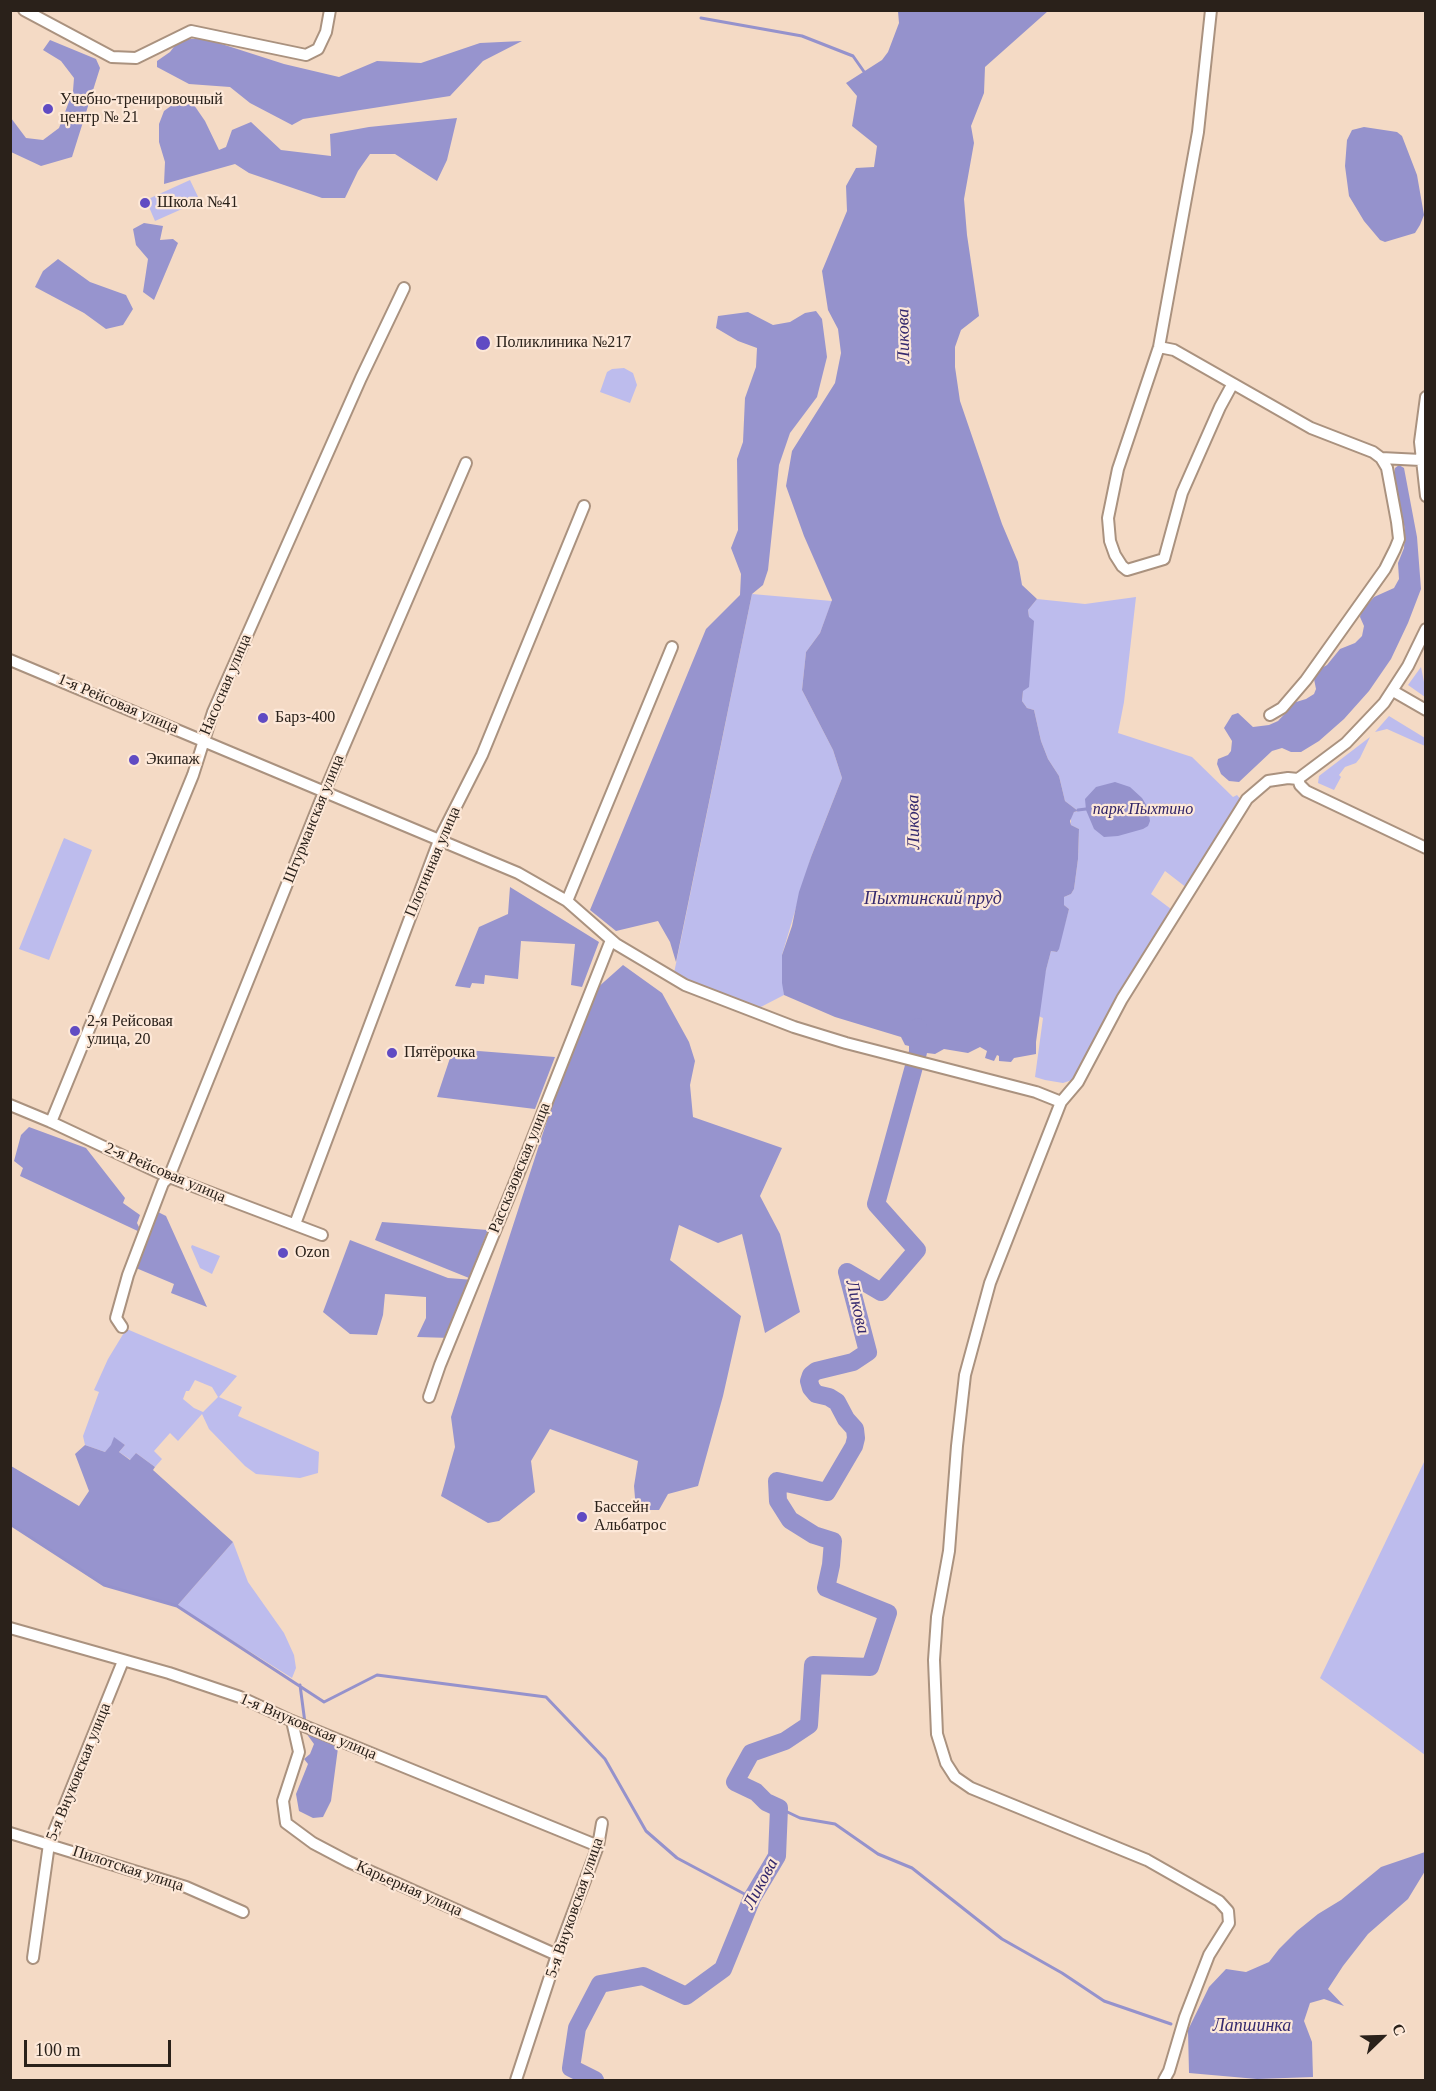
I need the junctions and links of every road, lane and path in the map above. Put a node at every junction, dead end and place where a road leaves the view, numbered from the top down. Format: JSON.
{"nodes":[{"id":1,"x":24,"y":10,"type":"edge"},
{"id":2,"x":330,"y":10,"type":"edge"},
{"id":3,"x":1211,"y":10,"type":"edge"},
{"id":4,"x":404,"y":288,"type":"dead end"},
{"id":5,"x":1159,"y":347,"type":"junction"},
{"id":6,"x":1232,"y":385,"type":"junction"},
{"id":7,"x":1425,"y":397,"type":"edge"},
{"id":8,"x":1381,"y":458,"type":"junction"},
{"id":9,"x":1421,"y":460,"type":"junction"},
{"id":10,"x":466,"y":463,"type":"dead end"},
{"id":11,"x":1425,"y":496,"type":"edge"},
{"id":12,"x":584,"y":506,"type":"dead end"},
{"id":13,"x":1425,"y":629,"type":"edge"},
{"id":14,"x":672,"y":647,"type":"dead end"},
{"id":15,"x":10,"y":660,"type":"edge"},
{"id":16,"x":1393,"y":691,"type":"junction"},
{"id":17,"x":1425,"y":710,"type":"edge"},
{"id":18,"x":1270,"y":715,"type":"dead end"},
{"id":19,"x":203,"y":739,"type":"junction"},
{"id":20,"x":1298,"y":779,"type":"junction"},
{"id":21,"x":325,"y":791,"type":"junction"},
{"id":22,"x":440,"y":838,"type":"junction"},
{"id":23,"x":1425,"y":848,"type":"edge"},
{"id":24,"x":567,"y":901,"type":"junction"},
{"id":25,"x":611,"y":940,"type":"junction"},
{"id":26,"x":1061,"y":1102,"type":"junction"},
{"id":27,"x":10,"y":1105,"type":"edge"},
{"id":28,"x":51,"y":1122,"type":"junction"},
{"id":29,"x":169,"y":1177,"type":"junction"},
{"id":30,"x":295,"y":1224,"type":"junction"},
{"id":31,"x":322,"y":1235,"type":"dead end"},
{"id":32,"x":122,"y":1327,"type":"dead end"},
{"id":33,"x":429,"y":1397,"type":"dead end"},
{"id":34,"x":10,"y":1628,"type":"edge"},
{"id":35,"x":123,"y":1660,"type":"junction"},
{"id":36,"x":292,"y":1721,"type":"junction"},
{"id":37,"x":602,"y":1823,"type":"dead end"},
{"id":38,"x":10,"y":1833,"type":"edge"},
{"id":39,"x":49,"y":1844,"type":"junction"},
{"id":40,"x":598,"y":1846,"type":"junction"},
{"id":41,"x":243,"y":1912,"type":"dead end"},
{"id":42,"x":557,"y":1955,"type":"junction"},
{"id":43,"x":33,"y":1958,"type":"dead end"},
{"id":44,"x":516,"y":2080,"type":"edge"},
{"id":45,"x":1164,"y":2080,"type":"edge"}],
"edges":[{"from":1,"to":2,"type":"street"},
{"from":3,"to":5,"type":"street"},
{"from":4,"to":19,"type":"street","name":"Насосная улица"},
{"from":5,"to":6,"type":"street"},
{"from":5,"to":6,"type":"street"},
{"from":6,"to":8,"type":"street"},
{"from":7,"to":9,"type":"street"},
{"from":8,"to":9,"type":"street"},
{"from":8,"to":18,"type":"street"},
{"from":9,"to":11,"type":"street"},
{"from":10,"to":21,"type":"street","name":"Штурманская улица"},
{"from":12,"to":22,"type":"street","name":"Плотинная улица"},
{"from":13,"to":16,"type":"street"},
{"from":14,"to":24,"type":"street"},
{"from":15,"to":19,"type":"street","name":"1-я Рейсовая улица"},
{"from":16,"to":17,"type":"street"},
{"from":16,"to":20,"type":"street"},
{"from":19,"to":21,"type":"street","name":"1-я Рейсовая улица"},
{"from":19,"to":28,"type":"street","name":"Насосная улица"},
{"from":20,"to":23,"type":"street"},
{"from":20,"to":26,"type":"street"},
{"from":21,"to":22,"type":"street","name":"1-я Рейсовая улица"},
{"from":21,"to":29,"type":"street","name":"Штурманская улица"},
{"from":22,"to":24,"type":"street","name":"1-я Рейсовая улица"},
{"from":22,"to":30,"type":"street","name":"Плотинная улица"},
{"from":24,"to":25,"type":"street","name":"1-я Рейсовая улица"},
{"from":25,"to":26,"type":"street","name":"1-я Рейсовая улица"},
{"from":25,"to":33,"type":"street","name":"Рассказовская улица"},
{"from":26,"to":45,"type":"street"},
{"from":27,"to":28,"type":"street","name":"2-я Рейсовая улица"},
{"from":28,"to":29,"type":"street","name":"2-я Рейсовая улица"},
{"from":29,"to":30,"type":"street","name":"2-я Рейсовая улица"},
{"from":29,"to":32,"type":"street","name":"Штурманская улица"},
{"from":30,"to":31,"type":"street","name":"2-я Рейсовая улица"},
{"from":34,"to":35,"type":"street","name":"1-я Внуковская улица"},
{"from":35,"to":36,"type":"street","name":"1-я Внуковская улица"},
{"from":35,"to":39,"type":"street","name":"5-я Внуковская улица"},
{"from":36,"to":40,"type":"street","name":"1-я Внуковская улица"},
{"from":36,"to":42,"type":"street","name":"Карьерная улица"},
{"from":37,"to":40,"type":"street","name":"5-я Внуковская улица"},
{"from":38,"to":39,"type":"street","name":"Пилотская улица"},
{"from":39,"to":41,"type":"street","name":"Пилотская улица"},
{"from":39,"to":43,"type":"street","name":"5-я Внуковская улица"},
{"from":40,"to":42,"type":"street","name":"5-я Внуковская улица"},
{"from":42,"to":44,"type":"street","name":"5-я Внуковская улица"}]}
